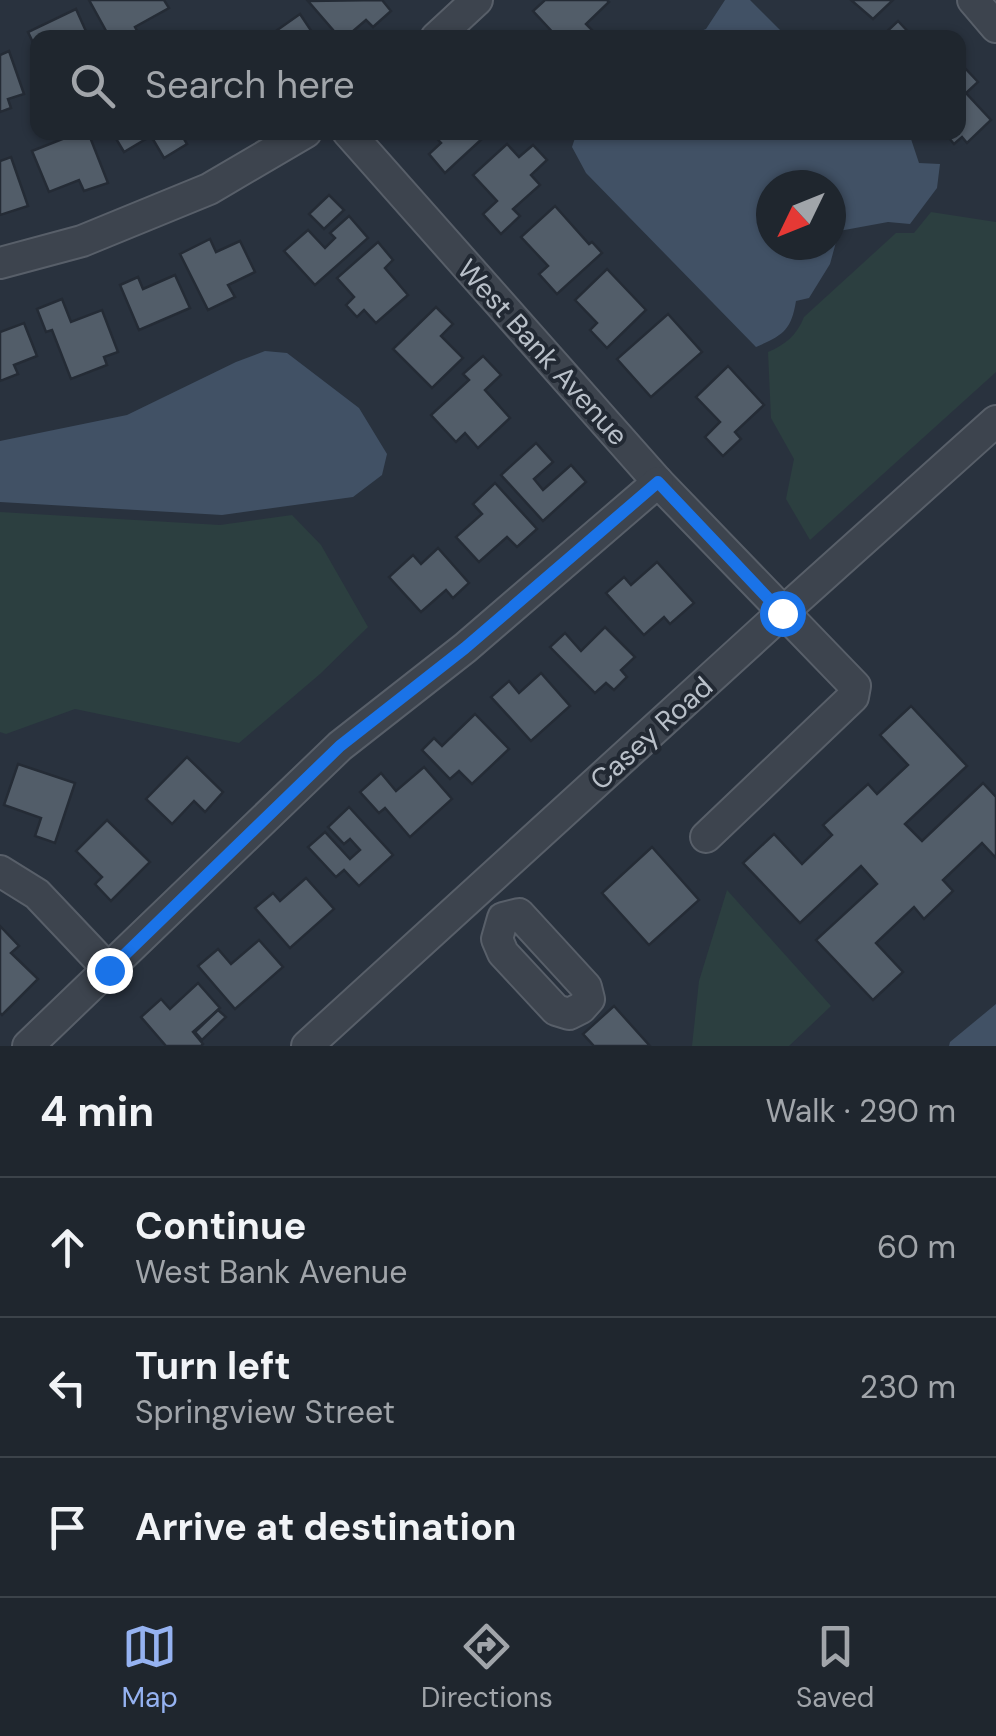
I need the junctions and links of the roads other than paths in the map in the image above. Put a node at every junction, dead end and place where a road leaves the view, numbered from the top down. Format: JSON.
{"nodes":[{"id":1,"x":477,"y":0,"type":"edge"},
{"id":2,"x":974,"y":0,"type":"edge"},
{"id":3,"x":996,"y":27,"type":"edge"},
{"id":4,"x":445,"y":30,"type":"edge"},
{"id":5,"x":292,"y":140,"type":"edge"},
{"id":6,"x":355,"y":140,"type":"edge"},
{"id":7,"x":0,"y":264,"type":"edge"},
{"id":8,"x":996,"y":421,"type":"edge"},
{"id":9,"x":658,"y":482,"type":"junction"},
{"id":10,"x":782,"y":613,"type":"junction"},
{"id":11,"x":706,"y":838,"type":"dead end"},
{"id":12,"x":0,"y":870,"type":"edge"},
{"id":13,"x":478,"y":890,"type":"junction"},
{"id":14,"x":109,"y":970,"type":"junction"},
{"id":15,"x":556,"y":1010,"type":"dead end"},
{"id":16,"x":28,"y":1046,"type":"edge"},
{"id":17,"x":308,"y":1046,"type":"edge"}],
"edges":[{"from":1,"to":4,"type":"street"},
{"from":2,"to":3,"type":"street"},
{"from":5,"to":7,"type":"street"},
{"from":6,"to":9,"type":"street","name":"West Bank Avenue"},
{"from":8,"to":10,"type":"street","name":"Casey Road"},
{"from":9,"to":10,"type":"street","name":"West Bank Avenue"},
{"from":9,"to":14,"type":"street"},
{"from":10,"to":11,"type":"street","name":"West Bank Avenue"},
{"from":10,"to":13,"type":"street","name":"Casey Road"},
{"from":12,"to":14,"type":"street"},
{"from":13,"to":15,"type":"street"},
{"from":13,"to":17,"type":"street","name":"Casey Road"},
{"from":14,"to":16,"type":"street"}]}
